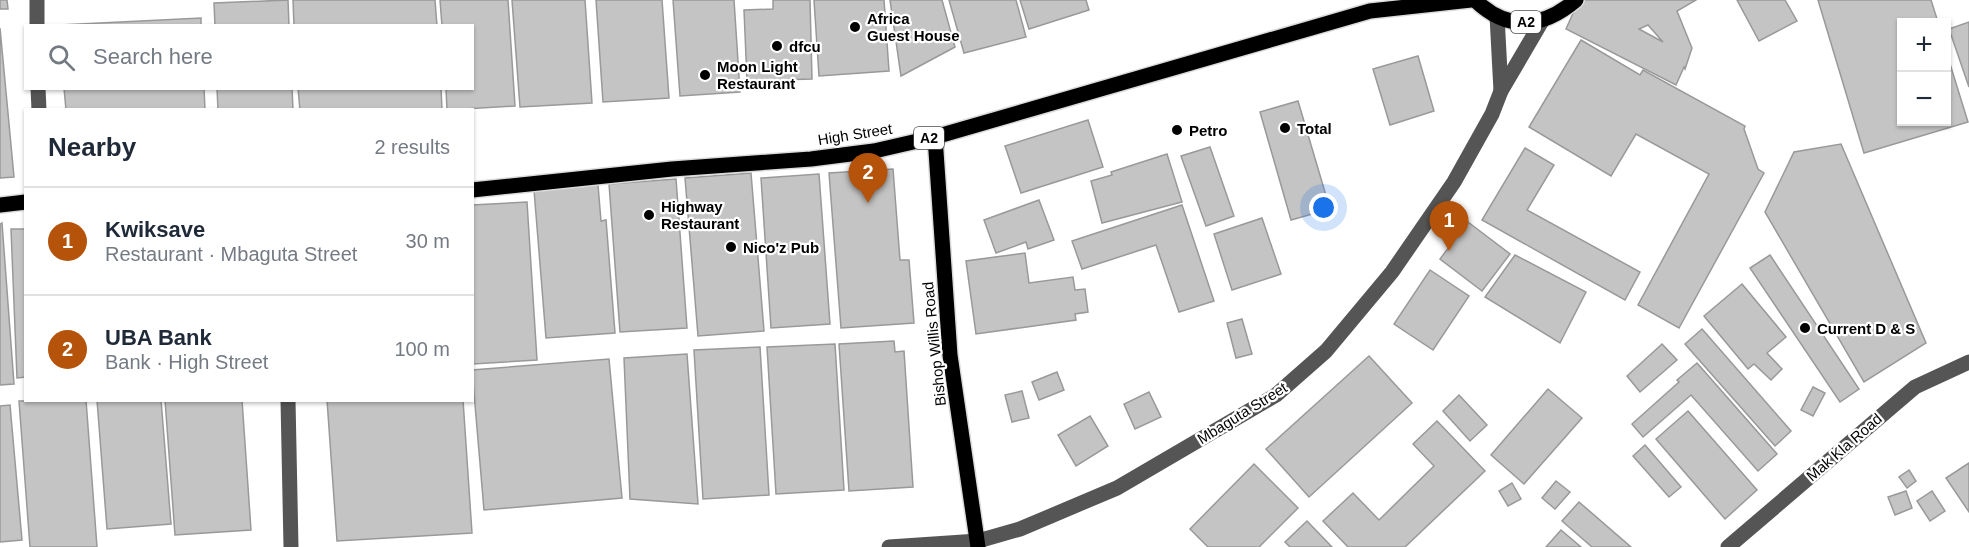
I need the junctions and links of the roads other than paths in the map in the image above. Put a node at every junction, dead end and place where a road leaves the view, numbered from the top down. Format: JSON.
{"nodes":[{"id":1,"x":37,"y":0,"type":"edge"},
{"id":2,"x":1386,"y":0,"type":"edge"},
{"id":3,"x":1471,"y":0,"type":"edge"},
{"id":4,"x":1476,"y":0,"type":"edge"},
{"id":5,"x":1576,"y":0,"type":"edge"},
{"id":6,"x":1370,"y":11,"type":"junction"},
{"id":7,"x":1497,"y":16,"type":"junction"},
{"id":8,"x":1542,"y":21,"type":"junction"},
{"id":9,"x":37,"y":24,"type":"edge"},
{"id":10,"x":38,"y":90,"type":"edge"},
{"id":11,"x":1501,"y":91,"type":"junction"},
{"id":12,"x":39,"y":108,"type":"edge"},
{"id":13,"x":935,"y":137,"type":"junction"},
{"id":14,"x":474,"y":190,"type":"edge"},
{"id":15,"x":24,"y":202,"type":"edge"},
{"id":16,"x":0,"y":205,"type":"edge"},
{"id":17,"x":1969,"y":362,"type":"edge"},
{"id":18,"x":288,"y":402,"type":"edge"},
{"id":19,"x":978,"y":544,"type":"edge"},
{"id":20,"x":291,"y":547,"type":"edge"},
{"id":21,"x":889,"y":547,"type":"edge"},
{"id":22,"x":1728,"y":547,"type":"edge"}],
"edges":[{"from":1,"to":9,"type":"street"},
{"from":2,"to":6,"type":"main road","name":"High Street","number":"A2"},
{"from":3,"to":6,"type":"main road","name":"High Street","number":"A2"},
{"from":4,"to":7,"type":"main road","number":"A2"},
{"from":5,"to":8,"type":"main road","number":"A2"},
{"from":6,"to":13,"type":"main road","name":"High Street","number":"A2"},
{"from":7,"to":8,"type":"main road","number":"A2"},
{"from":7,"to":11,"type":"street","name":"Mbaguta Street"},
{"from":8,"to":11,"type":"street","name":"Mbaguta Street"},
{"from":10,"to":12,"type":"street"},
{"from":11,"to":19,"type":"street","name":"Mbaguta Street"},
{"from":13,"to":14,"type":"main road","name":"High Street","number":"A2"},
{"from":13,"to":19,"type":"main road","name":"Bishop Willis Road"},
{"from":15,"to":16,"type":"main road"},
{"from":17,"to":22,"type":"street","name":"Mak Kla Road"},
{"from":18,"to":20,"type":"street"},
{"from":19,"to":21,"type":"street","name":"Mbaguta Street"}]}
